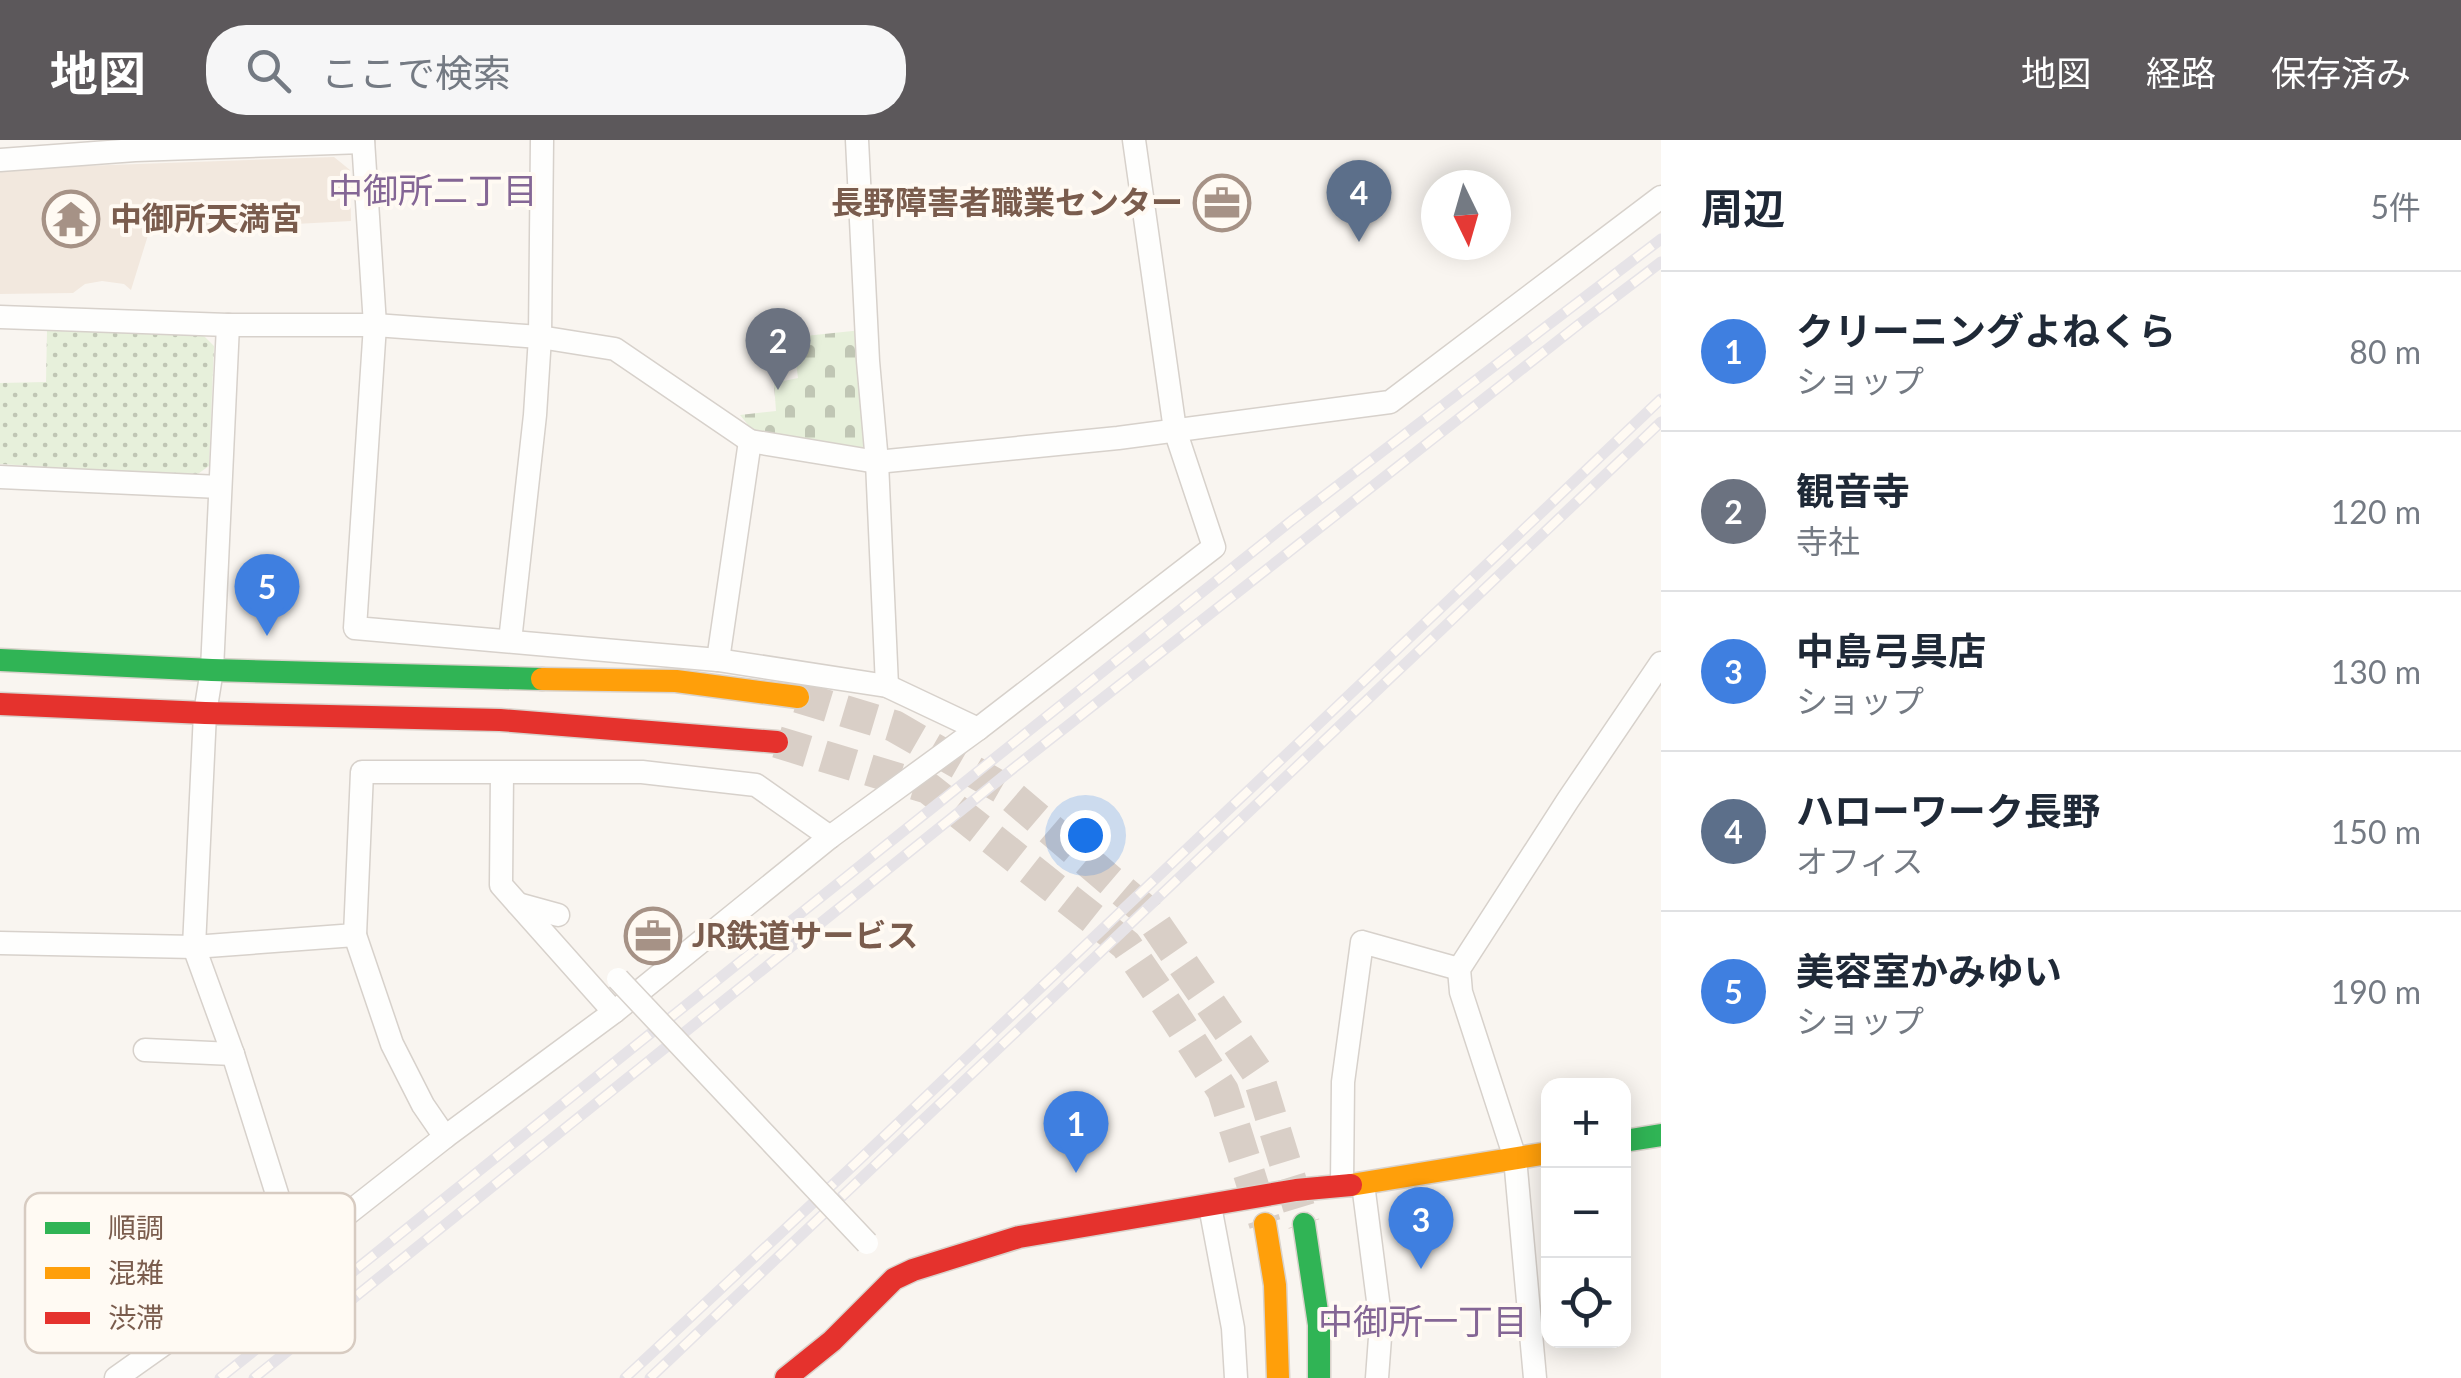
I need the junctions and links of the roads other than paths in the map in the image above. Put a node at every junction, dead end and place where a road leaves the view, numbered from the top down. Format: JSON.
{"nodes":[{"id":1,"x":542,"y":140,"type":"edge"},
{"id":2,"x":857,"y":140,"type":"edge"},
{"id":3,"x":1134,"y":140,"type":"edge"},
{"id":4,"x":363,"y":141,"type":"edge"},
{"id":5,"x":135,"y":145,"type":"edge"},
{"id":6,"x":0,"y":160,"type":"edge"},
{"id":7,"x":1661,"y":197,"type":"edge"},
{"id":8,"x":0,"y":316,"type":"edge"},
{"id":9,"x":228,"y":324,"type":"junction"},
{"id":10,"x":374,"y":325,"type":"junction"},
{"id":11,"x":540,"y":338,"type":"junction"},
{"id":12,"x":1175,"y":430,"type":"junction"},
{"id":13,"x":750,"y":441,"type":"junction"},
{"id":14,"x":877,"y":462,"type":"junction"},
{"id":15,"x":0,"y":477,"type":"edge"},
{"id":16,"x":220,"y":487,"type":"junction"},
{"id":17,"x":510,"y":641,"type":"junction"},
{"id":18,"x":0,"y":660,"type":"edge"},
{"id":19,"x":718,"y":660,"type":"junction"},
{"id":20,"x":1661,"y":664,"type":"edge"},
{"id":21,"x":212,"y":670,"type":"junction"},
{"id":22,"x":887,"y":686,"type":"junction"},
{"id":23,"x":798,"y":697,"type":"tunnel mouth"},
{"id":24,"x":0,"y":704,"type":"edge"},
{"id":25,"x":205,"y":712,"type":"junction"},
{"id":26,"x":978,"y":730,"type":"junction"},
{"id":27,"x":777,"y":742,"type":"tunnel mouth"},
{"id":28,"x":502,"y":772,"type":"junction"},
{"id":29,"x":830,"y":837,"type":"junction"},
{"id":30,"x":518,"y":904,"type":"junction"},
{"id":31,"x":558,"y":915,"type":"dead end"},
{"id":32,"x":355,"y":935,"type":"junction"},
{"id":33,"x":0,"y":943,"type":"edge"},
{"id":34,"x":194,"y":947,"type":"junction"},
{"id":35,"x":1459,"y":969,"type":"junction"},
{"id":36,"x":618,"y":980,"type":"dead end"},
{"id":37,"x":614,"y":1012,"type":"junction"},
{"id":38,"x":145,"y":1050,"type":"dead end"},
{"id":39,"x":234,"y":1054,"type":"junction"},
{"id":40,"x":1661,"y":1135,"type":"edge"},
{"id":41,"x":445,"y":1137,"type":"junction"},
{"id":42,"x":1631,"y":1140,"type":"edge"},
{"id":43,"x":1541,"y":1154,"type":"edge"},
{"id":44,"x":1515,"y":1158,"type":"junction"},
{"id":45,"x":1352,"y":1185,"type":"junction"},
{"id":46,"x":277,"y":1193,"type":"edge"},
{"id":47,"x":1210,"y":1206,"type":"junction"},
{"id":48,"x":355,"y":1207,"type":"edge"},
{"id":49,"x":1265,"y":1224,"type":"tunnel mouth"},
{"id":50,"x":1304,"y":1224,"type":"tunnel mouth"},
{"id":51,"x":867,"y":1242,"type":"dead end"},
{"id":52,"x":152,"y":1353,"type":"edge"},
{"id":53,"x":116,"y":1378,"type":"edge"},
{"id":54,"x":786,"y":1378,"type":"edge"},
{"id":55,"x":1236,"y":1378,"type":"edge"},
{"id":56,"x":1278,"y":1378,"type":"edge"},
{"id":57,"x":1319,"y":1378,"type":"edge"},
{"id":58,"x":1377,"y":1378,"type":"edge"},
{"id":59,"x":1535,"y":1378,"type":"edge"}],
"edges":[{"from":1,"to":11,"type":"street"},
{"from":2,"to":14,"type":"street"},
{"from":3,"to":12,"type":"street"},
{"from":4,"to":5,"type":"street"},
{"from":4,"to":10,"type":"street"},
{"from":5,"to":6,"type":"street"},
{"from":7,"to":12,"type":"street"},
{"from":8,"to":9,"type":"street"},
{"from":9,"to":10,"type":"street"},
{"from":9,"to":16,"type":"street"},
{"from":10,"to":11,"type":"street"},
{"from":10,"to":17,"type":"street"},
{"from":11,"to":13,"type":"street"},
{"from":11,"to":17,"type":"street"},
{"from":12,"to":14,"type":"street"},
{"from":12,"to":26,"type":"street"},
{"from":13,"to":14,"type":"street"},
{"from":13,"to":19,"type":"street"},
{"from":14,"to":22,"type":"street"},
{"from":15,"to":16,"type":"street"},
{"from":16,"to":21,"type":"street"},
{"from":17,"to":19,"type":"street"},
{"from":18,"to":21,"type":"street"},
{"from":19,"to":22,"type":"street"},
{"from":20,"to":35,"type":"street"},
{"from":21,"to":23,"type":"street"},
{"from":21,"to":25,"type":"street"},
{"from":22,"to":26,"type":"street"},
{"from":24,"to":25,"type":"street"},
{"from":25,"to":27,"type":"street"},
{"from":25,"to":34,"type":"street"},
{"from":26,"to":29,"type":"street"},
{"from":28,"to":29,"type":"street"},
{"from":28,"to":30,"type":"street"},
{"from":28,"to":32,"type":"street"},
{"from":29,"to":37,"type":"street"},
{"from":30,"to":31,"type":"street"},
{"from":30,"to":37,"type":"street"},
{"from":32,"to":34,"type":"street"},
{"from":32,"to":41,"type":"street"},
{"from":33,"to":34,"type":"street"},
{"from":34,"to":39,"type":"street"},
{"from":35,"to":44,"type":"street"},
{"from":35,"to":45,"type":"street"},
{"from":36,"to":51,"type":"street","bridge":true},
{"from":37,"to":41,"type":"street"},
{"from":38,"to":39,"type":"street"},
{"from":39,"to":46,"type":"street"},
{"from":40,"to":42,"type":"street"},
{"from":41,"to":48,"type":"street"},
{"from":43,"to":44,"type":"street"},
{"from":44,"to":45,"type":"street"},
{"from":44,"to":59,"type":"street"},
{"from":45,"to":47,"type":"street"},
{"from":45,"to":58,"type":"street"},
{"from":47,"to":54,"type":"street"},
{"from":47,"to":55,"type":"street"},
{"from":49,"to":56,"type":"street"},
{"from":50,"to":57,"type":"street"},
{"from":52,"to":53,"type":"street"}]}
